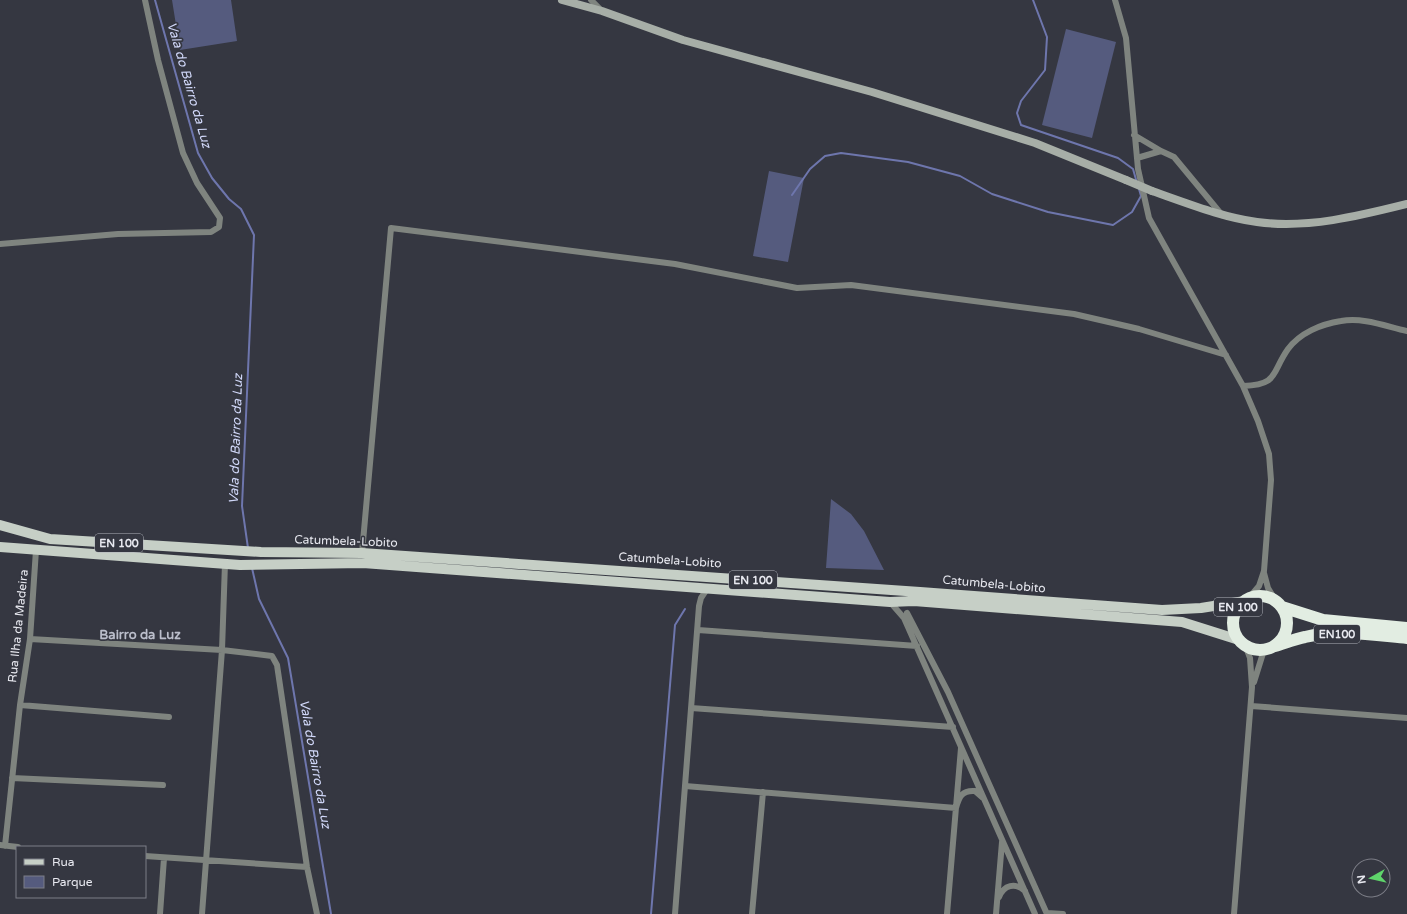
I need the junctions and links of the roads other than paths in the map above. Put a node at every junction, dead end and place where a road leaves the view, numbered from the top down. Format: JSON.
{"nodes":[{"id":1,"x":145,"y":0,"type":"edge"},
{"id":2,"x":562,"y":0,"type":"edge"},
{"id":3,"x":591,"y":0,"type":"edge"},
{"id":4,"x":1115,"y":0,"type":"edge"},
{"id":5,"x":602,"y":11,"type":"junction"},
{"id":6,"x":1134,"y":135,"type":"junction"},
{"id":7,"x":1161,"y":151,"type":"junction"},
{"id":8,"x":1137,"y":158,"type":"junction"},
{"id":9,"x":1407,"y":204,"type":"edge"},
{"id":10,"x":1222,"y":215,"type":"junction"},
{"id":11,"x":0,"y":244,"type":"edge"},
{"id":12,"x":1407,"y":331,"type":"edge"},
{"id":13,"x":1226,"y":355,"type":"junction"},
{"id":14,"x":1243,"y":386,"type":"junction"},
{"id":15,"x":0,"y":525,"type":"edge"},
{"id":16,"x":0,"y":547,"type":"edge"},
{"id":17,"x":36,"y":550,"type":"junction"},
{"id":18,"x":362,"y":553,"type":"junction"},
{"id":19,"x":226,"y":563,"type":"junction"},
{"id":20,"x":1264,"y":572,"type":"junction"},
{"id":21,"x":692,"y":588,"type":"junction"},
{"id":22,"x":707,"y":589,"type":"junction"},
{"id":23,"x":1246,"y":600,"type":"junction"},
{"id":24,"x":912,"y":601,"type":"junction"},
{"id":25,"x":890,"y":602,"type":"junction"},
{"id":26,"x":1279,"y":604,"type":"junction"},
{"id":27,"x":700,"y":606,"type":"junction"},
{"id":28,"x":907,"y":613,"type":"junction"},
{"id":29,"x":906,"y":623,"type":"junction"},
{"id":30,"x":1407,"y":628,"type":"edge"},
{"id":31,"x":698,"y":630,"type":"junction"},
{"id":32,"x":1407,"y":638,"type":"edge"},
{"id":33,"x":30,"y":639,"type":"junction"},
{"id":34,"x":1242,"y":642,"type":"junction"},
{"id":35,"x":917,"y":646,"type":"junction"},
{"id":36,"x":1266,"y":649,"type":"junction"},
{"id":37,"x":222,"y":650,"type":"junction"},
{"id":38,"x":1252,"y":687,"type":"junction"},
{"id":39,"x":20,"y":704,"type":"junction"},
{"id":40,"x":1251,"y":706,"type":"junction"},
{"id":41,"x":691,"y":708,"type":"junction"},
{"id":42,"x":170,"y":718,"type":"dead end"},
{"id":43,"x":1407,"y":718,"type":"edge"},
{"id":44,"x":953,"y":726,"type":"junction"},
{"id":45,"x":961,"y":746,"type":"junction"},
{"id":46,"x":12,"y":778,"type":"junction"},
{"id":47,"x":164,"y":785,"type":"dead end"},
{"id":48,"x":685,"y":786,"type":"junction"},
{"id":49,"x":763,"y":792,"type":"junction"},
{"id":50,"x":986,"y":802,"type":"junction"},
{"id":51,"x":956,"y":808,"type":"junction"},
{"id":52,"x":1002,"y":839,"type":"junction"},
{"id":53,"x":2,"y":846,"type":"edge"},
{"id":54,"x":16,"y":847,"type":"edge"},
{"id":55,"x":146,"y":856,"type":"edge"},
{"id":56,"x":164,"y":858,"type":"junction"},
{"id":57,"x":207,"y":861,"type":"junction"},
{"id":58,"x":308,"y":867,"type":"junction"},
{"id":59,"x":1026,"y":892,"type":"junction"},
{"id":60,"x":998,"y":900,"type":"junction"},
{"id":61,"x":1047,"y":913,"type":"edge"},
{"id":62,"x":160,"y":914,"type":"edge"},
{"id":63,"x":202,"y":914,"type":"edge"},
{"id":64,"x":317,"y":914,"type":"edge"},
{"id":65,"x":675,"y":914,"type":"edge"},
{"id":66,"x":752,"y":914,"type":"edge"},
{"id":67,"x":947,"y":914,"type":"edge"},
{"id":68,"x":996,"y":914,"type":"edge"},
{"id":69,"x":1035,"y":914,"type":"edge"},
{"id":70,"x":1063,"y":914,"type":"edge"},
{"id":71,"x":1234,"y":914,"type":"edge"}],
"edges":[{"from":1,"to":11,"type":"street"},
{"from":2,"to":5,"type":"street"},
{"from":3,"to":5,"type":"street"},
{"from":4,"to":6,"type":"street"},
{"from":5,"to":10,"type":"street","bridge":true},
{"from":6,"to":7,"type":"street"},
{"from":6,"to":8,"type":"street"},
{"from":7,"to":8,"type":"street"},
{"from":7,"to":10,"type":"street"},
{"from":8,"to":13,"type":"street"},
{"from":9,"to":10,"type":"street"},
{"from":12,"to":14,"type":"street"},
{"from":13,"to":14,"type":"street"},
{"from":13,"to":18,"type":"street"},
{"from":14,"to":20,"type":"street"},
{"from":15,"to":18,"type":"main road","name":"Catumbela-Lobito","number":"EN 100"},
{"from":16,"to":17,"type":"main road","number":"EN 100"},
{"from":17,"to":19,"type":"main road","number":"EN 100"},
{"from":17,"to":33,"type":"street","name":"Rua Ilha da Madeira"},
{"from":18,"to":23,"type":"main road","name":"Catumbela-Lobito","number":"EN 100"},
{"from":19,"to":21,"type":"main road","name":"Catumbela-Lobito","number":"EN 100"},
{"from":19,"to":37,"type":"street"},
{"from":20,"to":23,"type":"street"},
{"from":20,"to":26,"type":"street"},
{"from":21,"to":22,"type":"main road","name":"Catumbela-Lobito","number":"EN 100"},
{"from":21,"to":27,"type":"street"},
{"from":22,"to":25,"type":"main road","name":"Catumbela-Lobito","number":"EN 100"},
{"from":22,"to":27,"type":"street"},
{"from":23,"to":26,"type":"highway","number":"EN 100"},
{"from":23,"to":34,"type":"highway","number":"EN 100"},
{"from":24,"to":25,"type":"main road","name":"Catumbela-Lobito","number":"EN 100"},
{"from":24,"to":28,"type":"street"},
{"from":24,"to":34,"type":"main road","name":"Catumbela-Lobito","number":"EN 100"},
{"from":25,"to":29,"type":"street"},
{"from":26,"to":30,"type":"highway","number":"EN100"},
{"from":26,"to":36,"type":"highway"},
{"from":27,"to":31,"type":"street"},
{"from":28,"to":29,"type":"street"},
{"from":28,"to":61,"type":"street"},
{"from":29,"to":35,"type":"street"},
{"from":31,"to":35,"type":"street"},
{"from":31,"to":41,"type":"street"},
{"from":32,"to":36,"type":"highway","number":"EN100"},
{"from":33,"to":37,"type":"street"},
{"from":33,"to":39,"type":"street","name":"Rua Ilha da Madeira"},
{"from":34,"to":36,"type":"highway","number":"EN 100"},
{"from":34,"to":38,"type":"street"},
{"from":35,"to":44,"type":"street"},
{"from":36,"to":38,"type":"street"},
{"from":37,"to":57,"type":"street"},
{"from":37,"to":58,"type":"street"},
{"from":38,"to":40,"type":"street"},
{"from":39,"to":42,"type":"street"},
{"from":39,"to":46,"type":"street","name":"Rua Ilha da Madeira"},
{"from":40,"to":43,"type":"street"},
{"from":40,"to":71,"type":"street"},
{"from":41,"to":44,"type":"street"},
{"from":41,"to":48,"type":"street"},
{"from":44,"to":45,"type":"street"},
{"from":45,"to":50,"type":"street"},
{"from":45,"to":51,"type":"street"},
{"from":46,"to":47,"type":"street"},
{"from":46,"to":53,"type":"street","name":"Rua Ilha da Madeira"},
{"from":48,"to":49,"type":"street"},
{"from":48,"to":65,"type":"street"},
{"from":49,"to":51,"type":"street"},
{"from":49,"to":66,"type":"street"},
{"from":50,"to":51,"type":"street"},
{"from":50,"to":52,"type":"street"},
{"from":51,"to":67,"type":"street"},
{"from":52,"to":59,"type":"street"},
{"from":52,"to":60,"type":"street"},
{"from":53,"to":54,"type":"street"},
{"from":55,"to":56,"type":"street"},
{"from":56,"to":57,"type":"street"},
{"from":56,"to":62,"type":"street"},
{"from":57,"to":58,"type":"street"},
{"from":57,"to":63,"type":"street"},
{"from":58,"to":64,"type":"street"},
{"from":59,"to":60,"type":"street"},
{"from":59,"to":69,"type":"street"},
{"from":60,"to":68,"type":"street"},
{"from":61,"to":70,"type":"street"}]}
